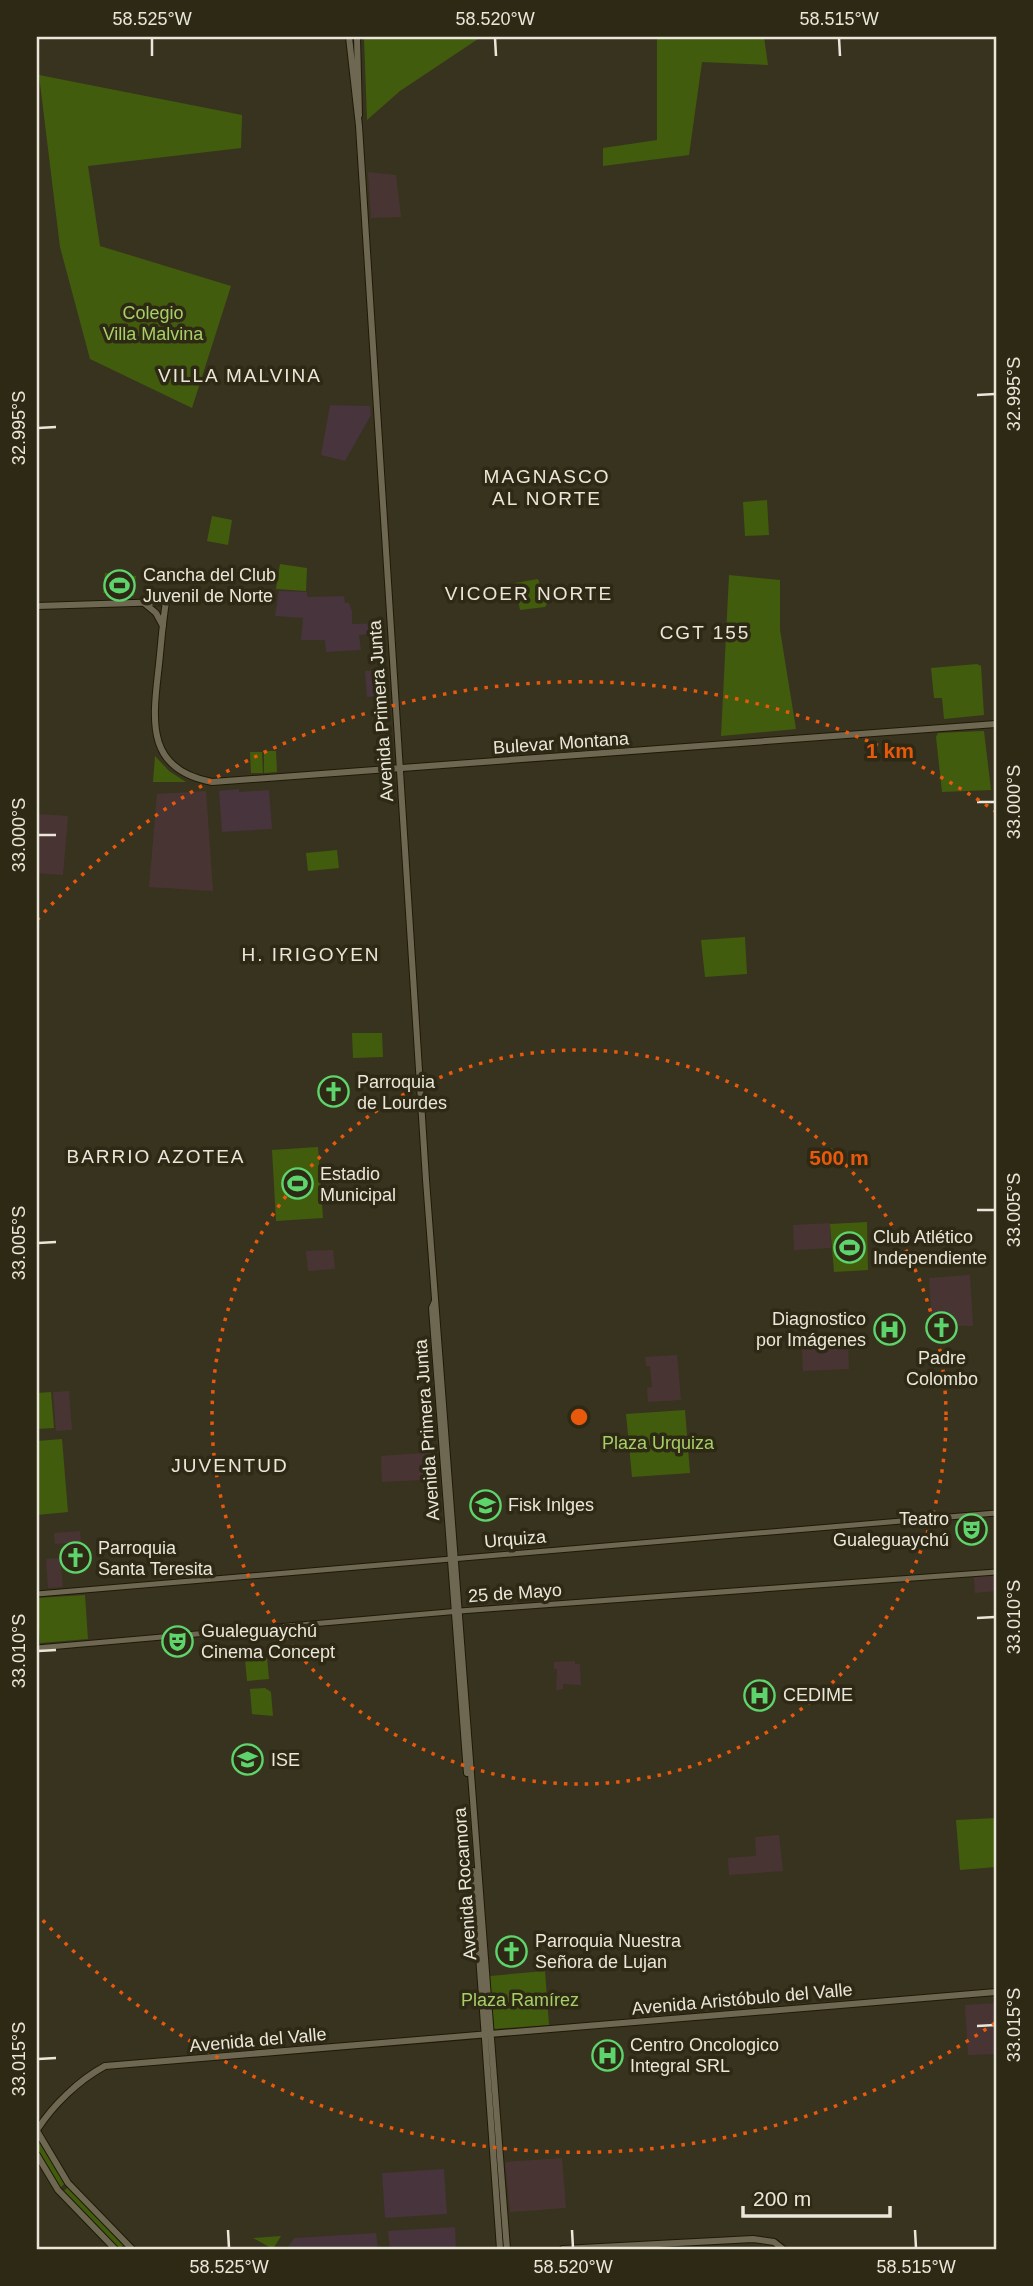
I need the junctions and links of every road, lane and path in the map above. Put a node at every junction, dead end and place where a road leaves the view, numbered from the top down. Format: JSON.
{"nodes":[{"id":1,"x":349,"y":37,"type":"edge"},
{"id":2,"x":357,"y":37,"type":"edge"},
{"id":3,"x":358,"y":120,"type":"junction"},
{"id":4,"x":37,"y":606,"type":"edge"},
{"id":5,"x":154,"y":608,"type":"junction"},
{"id":6,"x":163,"y":626,"type":"junction"},
{"id":7,"x":996,"y":724,"type":"edge"},
{"id":8,"x":399,"y":769,"type":"junction"},
{"id":9,"x":996,"y":1513,"type":"edge"},
{"id":10,"x":453,"y":1558,"type":"junction"},
{"id":11,"x":996,"y":1572,"type":"edge"},
{"id":12,"x":37,"y":1594,"type":"edge"},
{"id":13,"x":457,"y":1612,"type":"junction"},
{"id":14,"x":37,"y":1648,"type":"edge"},
{"id":15,"x":996,"y":1992,"type":"edge"},
{"id":16,"x":488,"y":2034,"type":"junction"},
{"id":17,"x":46,"y":2115,"type":"junction"},
{"id":18,"x":37,"y":2120,"type":"edge"},
{"id":19,"x":37,"y":2130,"type":"edge"},
{"id":20,"x":37,"y":2155,"type":"edge"},
{"id":21,"x":115,"y":2249,"type":"edge"},
{"id":22,"x":132,"y":2249,"type":"edge"},
{"id":23,"x":500,"y":2249,"type":"edge"},
{"id":24,"x":508,"y":2249,"type":"edge"},
{"id":25,"x":563,"y":2249,"type":"edge"},
{"id":26,"x":783,"y":2249,"type":"edge"}],
"edges":[{"from":1,"to":3,"type":"main road"},
{"from":2,"to":3,"type":"main road"},
{"from":3,"to":8,"type":"main road","name":"Avenida Primera Junta"},
{"from":4,"to":5,"type":"main road"},
{"from":5,"to":6,"type":"main road"},
{"from":5,"to":6,"type":"main road"},
{"from":6,"to":8,"type":"main road","name":"Bulevar Montana"},
{"from":7,"to":8,"type":"main road","name":"Bulevar Montana"},
{"from":8,"to":10,"type":"main road","name":"Avenida Primera Junta"},
{"from":9,"to":10,"type":"street","name":"Urquiza"},
{"from":10,"to":12,"type":"street","name":"Urquiza"},
{"from":10,"to":13,"type":"main road","name":"Avenida Rocamora"},
{"from":11,"to":13,"type":"street","name":"25 de Mayo"},
{"from":13,"to":14,"type":"street","name":"25 de Mayo"},
{"from":13,"to":16,"type":"main road","name":"Avenida Rocamora"},
{"from":15,"to":16,"type":"main road","name":"Avenida Aristóbulo del Valle"},
{"from":16,"to":17,"type":"main road","name":"Avenida del Valle"},
{"from":16,"to":23,"type":"main road","name":"Avenida Rocamora"},
{"from":16,"to":24,"type":"main road","name":"Avenida Rocamora"},
{"from":17,"to":18,"type":"main road"},
{"from":17,"to":19,"type":"main road"},
{"from":19,"to":22,"type":"main road"},
{"from":20,"to":21,"type":"main road"},
{"from":25,"to":26,"type":"main road"}]}
